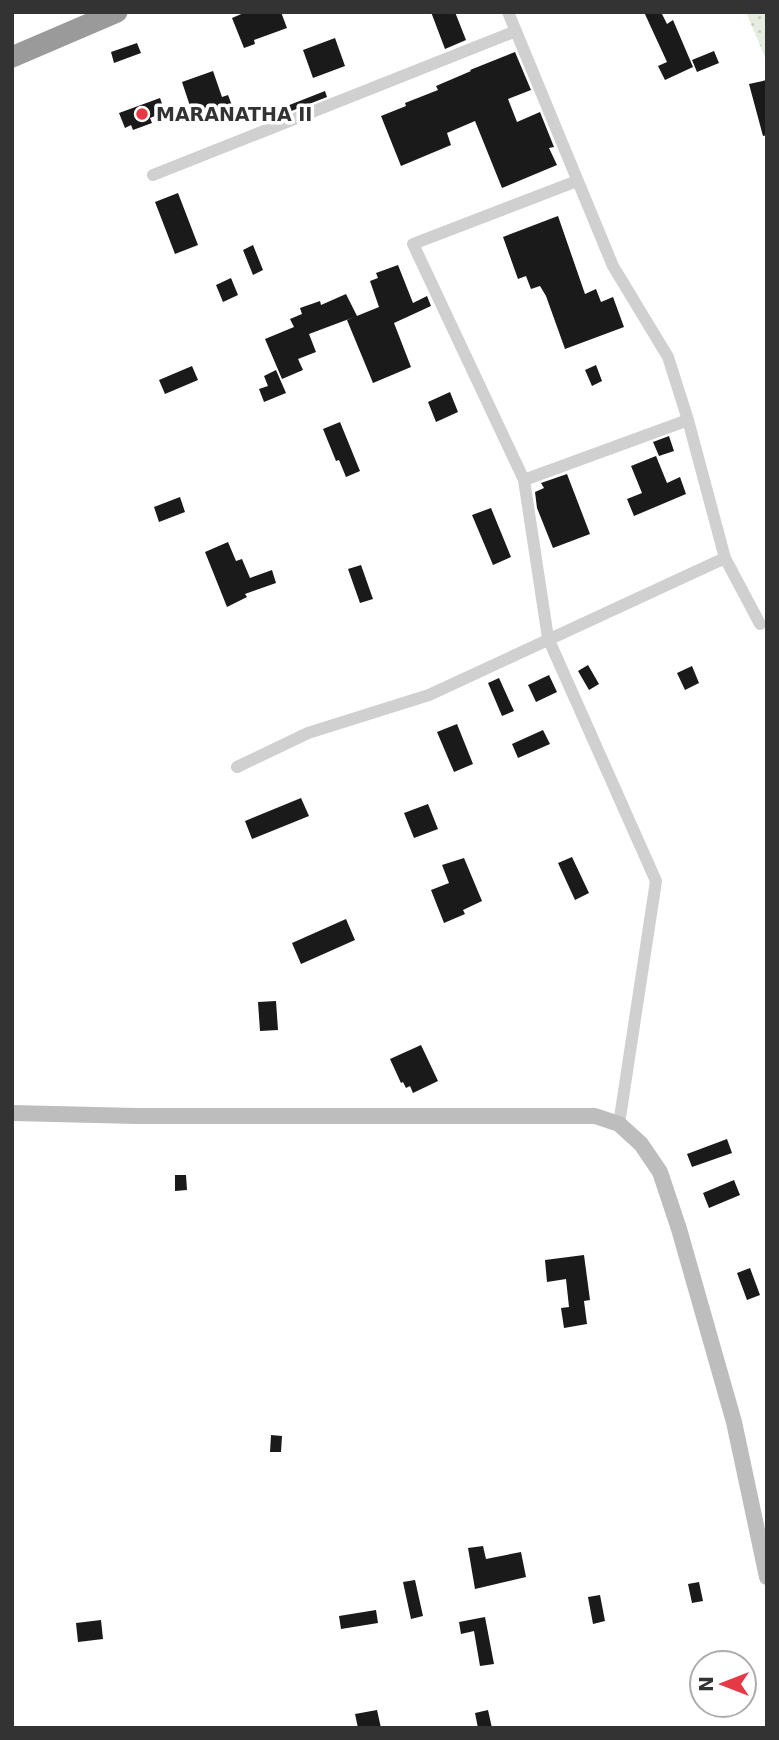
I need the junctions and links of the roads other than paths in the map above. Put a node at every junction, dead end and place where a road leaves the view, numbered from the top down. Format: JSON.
{"nodes":[{"id":1,"x":117,"y":12,"type":"edge"},
{"id":2,"x":508,"y":12,"type":"edge"},
{"id":3,"x":516,"y":31,"type":"junction"},
{"id":4,"x":12,"y":57,"type":"edge"},
{"id":5,"x":153,"y":175,"type":"dead end"},
{"id":6,"x":577,"y":181,"type":"junction"},
{"id":7,"x":688,"y":420,"type":"junction"},
{"id":8,"x":524,"y":480,"type":"junction"},
{"id":9,"x":725,"y":558,"type":"junction"},
{"id":10,"x":760,"y":624,"type":"dead end"},
{"id":11,"x":548,"y":639,"type":"junction"},
{"id":12,"x":237,"y":767,"type":"dead end"},
{"id":13,"x":12,"y":1113,"type":"edge"},
{"id":14,"x":619,"y":1124,"type":"junction"},
{"id":15,"x":767,"y":1577,"type":"edge"}],
"edges":[{"from":1,"to":4,"type":"highway"},
{"from":2,"to":3,"type":"street"},
{"from":3,"to":5,"type":"street"},
{"from":3,"to":6,"type":"street"},
{"from":6,"to":7,"type":"street"},
{"from":6,"to":8,"type":"street"},
{"from":7,"to":8,"type":"street"},
{"from":7,"to":9,"type":"street"},
{"from":8,"to":11,"type":"street"},
{"from":9,"to":10,"type":"street"},
{"from":9,"to":11,"type":"street"},
{"from":11,"to":12,"type":"street"},
{"from":11,"to":14,"type":"street"},
{"from":13,"to":14,"type":"street"},
{"from":14,"to":15,"type":"street"}]}
